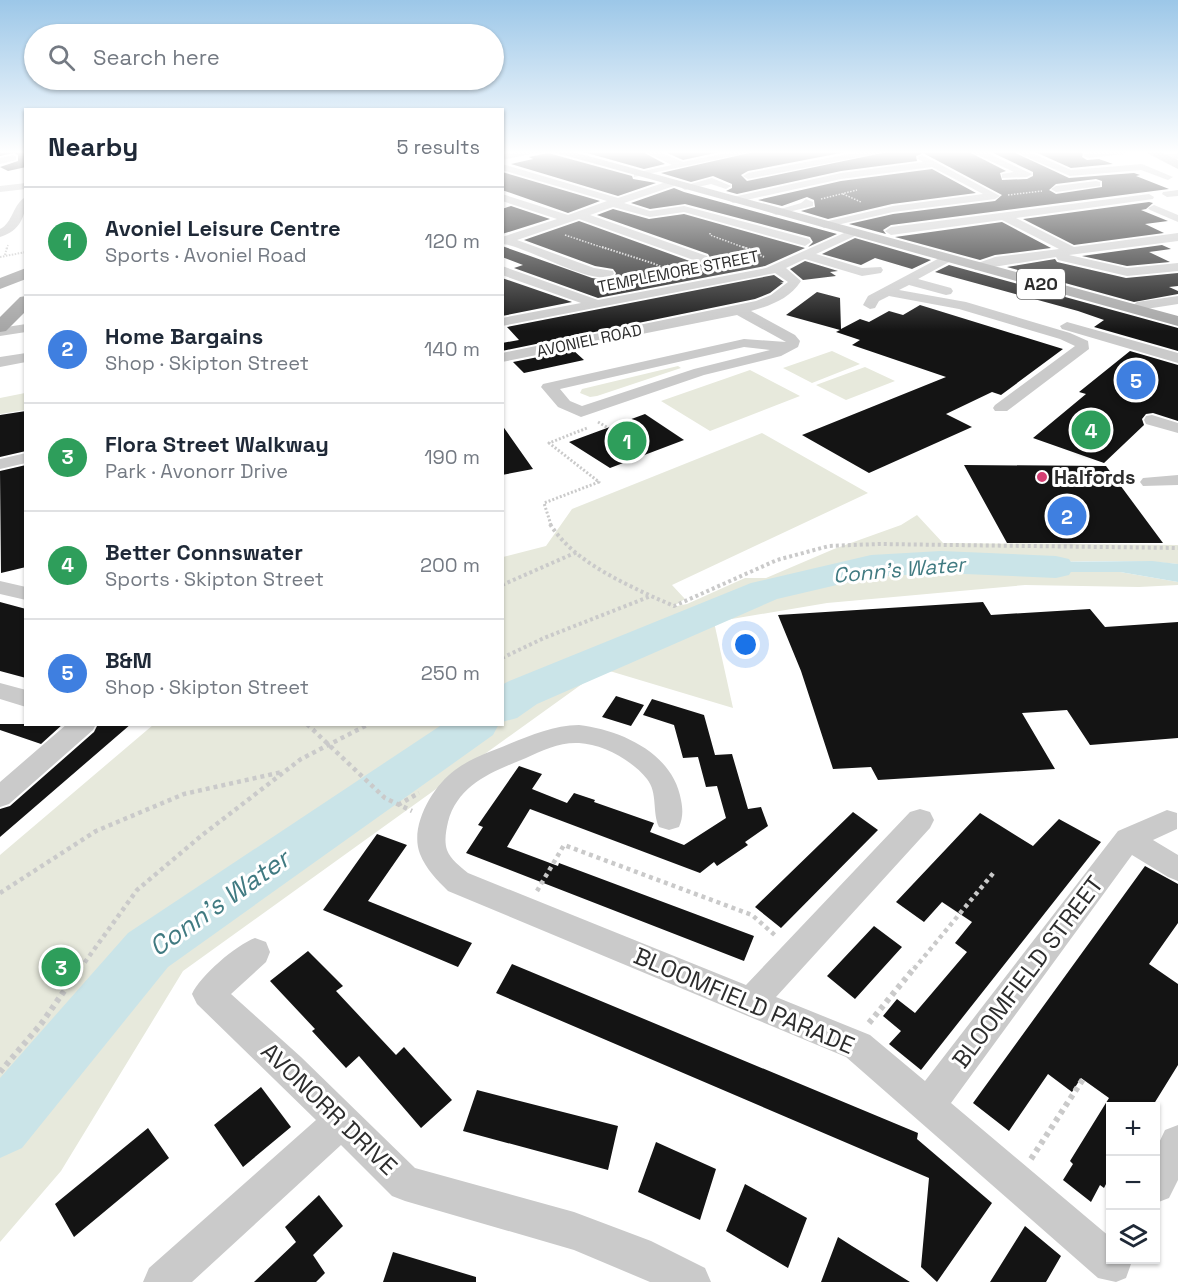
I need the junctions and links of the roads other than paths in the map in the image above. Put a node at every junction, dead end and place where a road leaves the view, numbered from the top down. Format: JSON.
{"nodes":[{"id":1,"x":19,"y":211,"type":"edge"},
{"id":2,"x":552,"y":211,"type":"edge"},
{"id":3,"x":590,"y":211,"type":"edge"},
{"id":4,"x":638,"y":211,"type":"edge"},
{"id":5,"x":666,"y":211,"type":"edge"},
{"id":6,"x":690,"y":211,"type":"edge"},
{"id":7,"x":772,"y":211,"type":"edge"},
{"id":8,"x":781,"y":211,"type":"edge"},
{"id":9,"x":921,"y":211,"type":"edge"},
{"id":10,"x":1034,"y":211,"type":"edge"},
{"id":11,"x":1073,"y":211,"type":"edge"},
{"id":12,"x":1163,"y":211,"type":"edge"},
{"id":13,"x":776,"y":212,"type":"junction"},
{"id":14,"x":835,"y":212,"type":"dead end"},
{"id":15,"x":1001,"y":215,"type":"junction"},
{"id":16,"x":574,"y":217,"type":"junction"},
{"id":17,"x":1089,"y":218,"type":"dead end"},
{"id":18,"x":1178,"y":219,"type":"edge"},
{"id":19,"x":949,"y":222,"type":"junction"},
{"id":20,"x":850,"y":225,"type":"junction"},
{"id":21,"x":24,"y":227,"type":"edge"},
{"id":22,"x":6,"y":231,"type":"edge"},
{"id":23,"x":891,"y":231,"type":"dead end"},
{"id":24,"x":974,"y":235,"type":"dead end"},
{"id":25,"x":504,"y":236,"type":"edge"},
{"id":26,"x":1178,"y":237,"type":"edge"},
{"id":27,"x":805,"y":249,"type":"junction"},
{"id":28,"x":1072,"y":251,"type":"junction"},
{"id":29,"x":1049,"y":254,"type":"junction"},
{"id":30,"x":947,"y":258,"type":"junction"},
{"id":31,"x":703,"y":259,"type":"dead end"},
{"id":32,"x":781,"y":266,"type":"junction"},
{"id":33,"x":979,"y":267,"type":"junction"},
{"id":34,"x":1178,"y":267,"type":"edge"},
{"id":35,"x":877,"y":270,"type":"dead end"},
{"id":36,"x":504,"y":271,"type":"edge"},
{"id":37,"x":24,"y":274,"type":"edge"},
{"id":38,"x":608,"y":274,"type":"dead end"},
{"id":39,"x":907,"y":280,"type":"junction"},
{"id":40,"x":24,"y":284,"type":"edge"},
{"id":41,"x":0,"y":285,"type":"edge"},
{"id":42,"x":887,"y":291,"type":"junction"},
{"id":43,"x":1178,"y":300,"type":"edge"},
{"id":44,"x":24,"y":303,"type":"edge"},
{"id":45,"x":596,"y":304,"type":"junction"},
{"id":46,"x":870,"y":305,"type":"dead end"},
{"id":47,"x":504,"y":307,"type":"edge"},
{"id":48,"x":736,"y":309,"type":"junction"},
{"id":49,"x":1136,"y":309,"type":"junction"},
{"id":50,"x":530,"y":317,"type":"junction"},
{"id":51,"x":1178,"y":321,"type":"edge"},
{"id":52,"x":504,"y":322,"type":"edge"},
{"id":53,"x":0,"y":327,"type":"edge"},
{"id":54,"x":24,"y":328,"type":"edge"},
{"id":55,"x":0,"y":332,"type":"edge"},
{"id":56,"x":786,"y":347,"type":"junction"},
{"id":57,"x":24,"y":357,"type":"edge"},
{"id":58,"x":678,"y":357,"type":"junction"},
{"id":59,"x":504,"y":358,"type":"edge"},
{"id":60,"x":1178,"y":358,"type":"edge"},
{"id":61,"x":0,"y":362,"type":"edge"},
{"id":62,"x":699,"y":372,"type":"junction"},
{"id":63,"x":1001,"y":408,"type":"dead end"},
{"id":64,"x":1152,"y":420,"type":"dead end"},
{"id":65,"x":1178,"y":428,"type":"edge"},
{"id":66,"x":24,"y":458,"type":"edge"},
{"id":67,"x":0,"y":464,"type":"edge"},
{"id":68,"x":1178,"y":480,"type":"edge"},
{"id":69,"x":1149,"y":482,"type":"dead end"},
{"id":70,"x":0,"y":587,"type":"edge"},
{"id":71,"x":24,"y":593,"type":"edge"},
{"id":72,"x":0,"y":691,"type":"edge"},
{"id":73,"x":24,"y":698,"type":"edge"},
{"id":74,"x":82,"y":726,"type":"edge"},
{"id":75,"x":0,"y":797,"type":"edge"},
{"id":76,"x":669,"y":819,"type":"dead end"},
{"id":77,"x":920,"y":820,"type":"dead end"},
{"id":78,"x":1167,"y":821,"type":"dead end"},
{"id":79,"x":1128,"y":839,"type":"junction"},
{"id":80,"x":1178,"y":869,"type":"edge"},
{"id":81,"x":255,"y":952,"type":"dead end"},
{"id":82,"x":750,"y":1003,"type":"junction"},
{"id":83,"x":928,"y":1105,"type":"junction"},
{"id":84,"x":342,"y":1120,"type":"junction"},
{"id":85,"x":1178,"y":1143,"type":"edge"},
{"id":86,"x":1160,"y":1176,"type":"edge"},
{"id":87,"x":1110,"y":1268,"type":"edge"},
{"id":88,"x":163,"y":1282,"type":"edge"},
{"id":89,"x":691,"y":1282,"type":"edge"}],
"edges":[{"from":1,"to":22,"type":"street"},
{"from":2,"to":16,"type":"street"},
{"from":3,"to":16,"type":"street"},
{"from":4,"to":5,"type":"street"},
{"from":6,"to":27,"type":"street"},
{"from":7,"to":13,"type":"main road","number":"A20"},
{"from":8,"to":13,"type":"street"},
{"from":9,"to":20,"type":"street","name":"TEMPLEMORE STREET"},
{"from":10,"to":15,"type":"street"},
{"from":11,"to":17,"type":"street"},
{"from":12,"to":18,"type":"street"},
{"from":13,"to":20,"type":"main road","number":"A20"},
{"from":14,"to":20,"type":"street"},
{"from":15,"to":19,"type":"street"},
{"from":15,"to":28,"type":"street"},
{"from":16,"to":25,"type":"street"},
{"from":16,"to":31,"type":"street"},
{"from":19,"to":23,"type":"street"},
{"from":19,"to":24,"type":"street"},
{"from":20,"to":27,"type":"street","name":"TEMPLEMORE STREET"},
{"from":20,"to":30,"type":"main road","number":"A20"},
{"from":21,"to":22,"type":"street"},
{"from":25,"to":38,"type":"street"},
{"from":26,"to":28,"type":"street"},
{"from":27,"to":32,"type":"street","name":"TEMPLEMORE STREET"},
{"from":27,"to":35,"type":"street"},
{"from":28,"to":29,"type":"street"},
{"from":29,"to":33,"type":"street"},
{"from":29,"to":34,"type":"street"},
{"from":30,"to":33,"type":"main road","number":"A20"},
{"from":30,"to":39,"type":"street"},
{"from":32,"to":45,"type":"street","name":"TEMPLEMORE STREET"},
{"from":32,"to":48,"type":"street","name":"AVONIEL ROAD"},
{"from":33,"to":49,"type":"main road","number":"A20"},
{"from":36,"to":45,"type":"street"},
{"from":37,"to":41,"type":"main road"},
{"from":39,"to":42,"type":"street"},
{"from":39,"to":60,"type":"street"},
{"from":40,"to":41,"type":"main road"},
{"from":42,"to":46,"type":"street"},
{"from":42,"to":63,"type":"street"},
{"from":43,"to":49,"type":"street"},
{"from":44,"to":53,"type":"main road"},
{"from":45,"to":50,"type":"street","name":"TEMPLEMORE STREET"},
{"from":47,"to":50,"type":"street"},
{"from":48,"to":56,"type":"street"},
{"from":48,"to":59,"type":"street","name":"AVONIEL ROAD"},
{"from":49,"to":51,"type":"main road","number":"A20"},
{"from":50,"to":52,"type":"street","name":"TEMPLEMORE STREET"},
{"from":54,"to":55,"type":"street"},
{"from":56,"to":58,"type":"street"},
{"from":56,"to":62,"type":"street"},
{"from":57,"to":61,"type":"street"},
{"from":58,"to":62,"type":"street"},
{"from":58,"to":62,"type":"street"},
{"from":64,"to":65,"type":"street"},
{"from":66,"to":67,"type":"street"},
{"from":68,"to":69,"type":"street"},
{"from":70,"to":71,"type":"street"},
{"from":72,"to":73,"type":"street"},
{"from":74,"to":75,"type":"street"},
{"from":76,"to":82,"type":"street","name":"BLOOMFIELD PARADE"},
{"from":77,"to":82,"type":"street"},
{"from":78,"to":79,"type":"street","name":"BLOOMFIELD STREET"},
{"from":79,"to":80,"type":"street"},
{"from":79,"to":83,"type":"street","name":"BLOOMFIELD STREET"},
{"from":81,"to":84,"type":"street","name":"AVONORR DRIVE"},
{"from":82,"to":83,"type":"street","name":"BLOOMFIELD PARADE"},
{"from":83,"to":87,"type":"street","name":"BLOOMFIELD PARADE"},
{"from":84,"to":88,"type":"street"},
{"from":84,"to":89,"type":"street","name":"AVONORR DRIVE"},
{"from":85,"to":86,"type":"street"}]}
